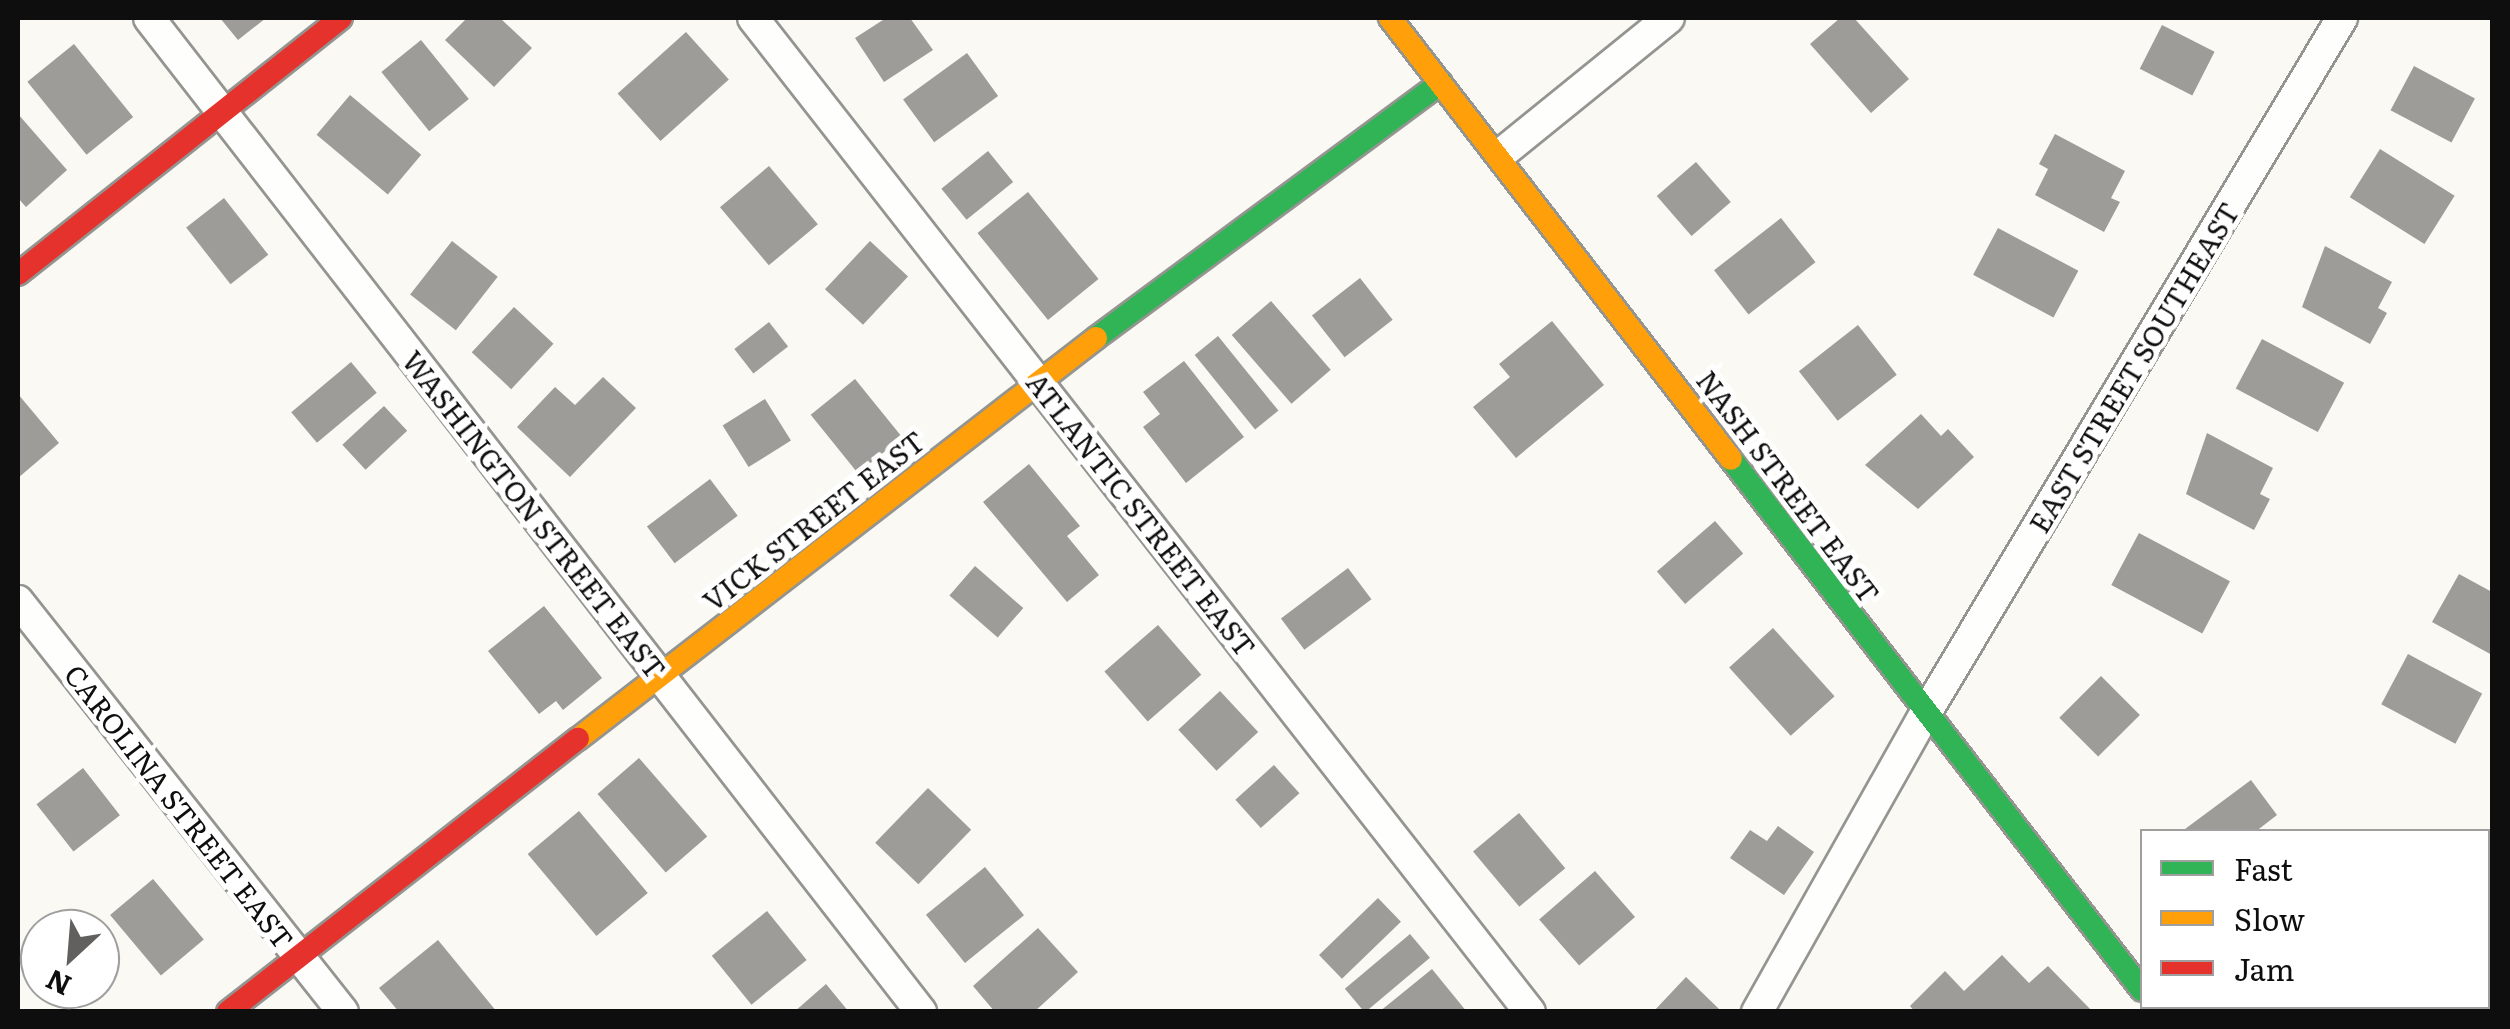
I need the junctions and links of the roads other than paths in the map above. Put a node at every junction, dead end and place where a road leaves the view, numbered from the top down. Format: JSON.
{"nodes":[{"id":1,"x":150,"y":18,"type":"edge"},
{"id":2,"x":341,"y":18,"type":"edge"},
{"id":3,"x":753,"y":18,"type":"edge"},
{"id":4,"x":1390,"y":18,"type":"edge"},
{"id":5,"x":1669,"y":18,"type":"edge"},
{"id":6,"x":2342,"y":18,"type":"edge"},
{"id":7,"x":1441,"y":83,"type":"junction"},
{"id":8,"x":223,"y":111,"type":"junction"},
{"id":9,"x":1501,"y":154,"type":"junction"},
{"id":10,"x":18,"y":274,"type":"edge"},
{"id":11,"x":1038,"y":381,"type":"junction"},
{"id":12,"x":18,"y":600,"type":"edge"},
{"id":13,"x":662,"y":677,"type":"junction"},
{"id":14,"x":1924,"y":716,"type":"junction"},
{"id":15,"x":297,"y":954,"type":"junction"},
{"id":16,"x":2140,"y":987,"type":"edge"},
{"id":17,"x":228,"y":1012,"type":"edge"},
{"id":18,"x":344,"y":1012,"type":"edge"},
{"id":19,"x":921,"y":1012,"type":"edge"},
{"id":20,"x":1530,"y":1012,"type":"edge"},
{"id":21,"x":1757,"y":1012,"type":"edge"}],
"edges":[{"from":1,"to":8,"type":"street","name":"WASHINGTON STREET EAST"},
{"from":2,"to":8,"type":"street"},
{"from":3,"to":11,"type":"street","name":"ATLANTIC STREET EAST"},
{"from":4,"to":7,"type":"street","name":"NASH STREET EAST"},
{"from":5,"to":9,"type":"street"},
{"from":6,"to":14,"type":"street","name":"EAST STREET SOUTHEAST"},
{"from":7,"to":9,"type":"street","name":"NASH STREET EAST"},
{"from":7,"to":11,"type":"street","name":"VICK STREET EAST"},
{"from":8,"to":10,"type":"street"},
{"from":8,"to":13,"type":"street","name":"WASHINGTON STREET EAST"},
{"from":9,"to":14,"type":"street","name":"NASH STREET EAST"},
{"from":11,"to":13,"type":"street","name":"VICK STREET EAST"},
{"from":11,"to":20,"type":"street","name":"ATLANTIC STREET EAST"},
{"from":12,"to":15,"type":"street","name":"CAROLINA STREET EAST"},
{"from":13,"to":15,"type":"street","name":"VICK STREET EAST"},
{"from":13,"to":19,"type":"street","name":"WASHINGTON STREET EAST"},
{"from":14,"to":16,"type":"street","name":"NASH STREET EAST"},
{"from":14,"to":21,"type":"street","name":"EAST STREET SOUTHEAST"},
{"from":15,"to":17,"type":"street","name":"VICK STREET EAST"},
{"from":15,"to":18,"type":"street","name":"CAROLINA STREET EAST"}]}
